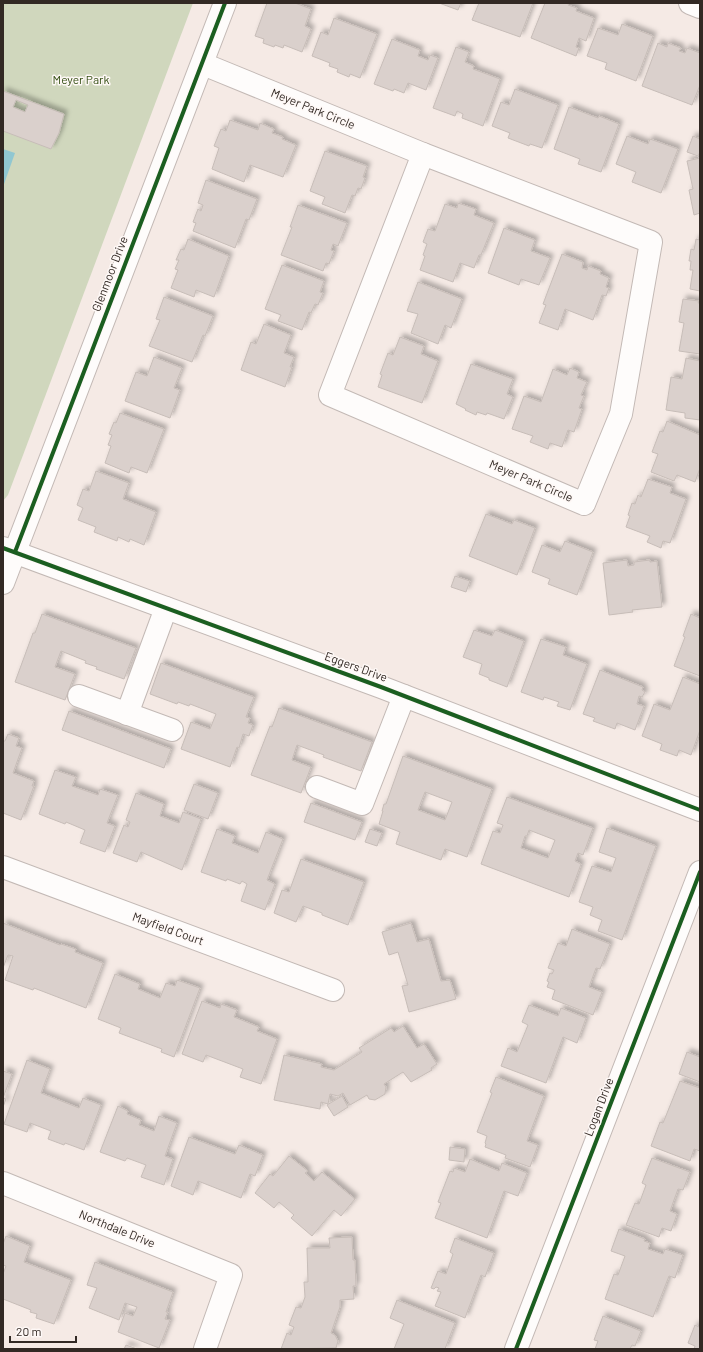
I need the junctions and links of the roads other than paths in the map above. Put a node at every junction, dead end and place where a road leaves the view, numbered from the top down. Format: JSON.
{"nodes":[{"id":1,"x":225,"y":3,"type":"edge"},
{"id":2,"x":690,"y":3,"type":"edge"},
{"id":3,"x":700,"y":7,"type":"edge"},
{"id":4,"x":203,"y":64,"type":"junction"},
{"id":5,"x":423,"y":154,"type":"junction"},
{"id":6,"x":9,"y":550,"type":"edge"},
{"id":7,"x":3,"y":584,"type":"edge"},
{"id":8,"x":166,"y":608,"type":"junction"},
{"id":9,"x":79,"y":696,"type":"dead end"},
{"id":10,"x":404,"y":696,"type":"junction"},
{"id":11,"x":127,"y":714,"type":"junction"},
{"id":12,"x":172,"y":730,"type":"dead end"},
{"id":13,"x":317,"y":787,"type":"dead end"},
{"id":14,"x":700,"y":810,"type":"edge"},
{"id":15,"x":3,"y":867,"type":"edge"},
{"id":16,"x":700,"y":872,"type":"edge"},
{"id":17,"x":333,"y":990,"type":"dead end"},
{"id":18,"x":3,"y":1183,"type":"edge"},
{"id":19,"x":204,"y":1349,"type":"edge"},
{"id":20,"x":516,"y":1349,"type":"edge"}],
"edges":[{"from":1,"to":4,"type":"street","name":"Glenmoor Drive"},
{"from":2,"to":3,"type":"street"},
{"from":4,"to":5,"type":"street","name":"Meyer Park Circle"},
{"from":4,"to":6,"type":"street","name":"Glenmoor Drive"},
{"from":5,"to":5,"type":"street","name":"Meyer Park Circle"},
{"from":6,"to":7,"type":"street","name":"Glenmoor Drive"},
{"from":6,"to":8,"type":"street","name":"Eggers Drive"},
{"from":8,"to":10,"type":"street","name":"Eggers Drive"},
{"from":8,"to":11,"type":"street"},
{"from":9,"to":11,"type":"street"},
{"from":10,"to":13,"type":"street"},
{"from":10,"to":14,"type":"street","name":"Eggers Drive"},
{"from":11,"to":12,"type":"street"},
{"from":15,"to":17,"type":"street","name":"Mayfield Court"},
{"from":16,"to":20,"type":"street","name":"Logan Drive"},
{"from":18,"to":19,"type":"street","name":"Northdale Drive"}]}
